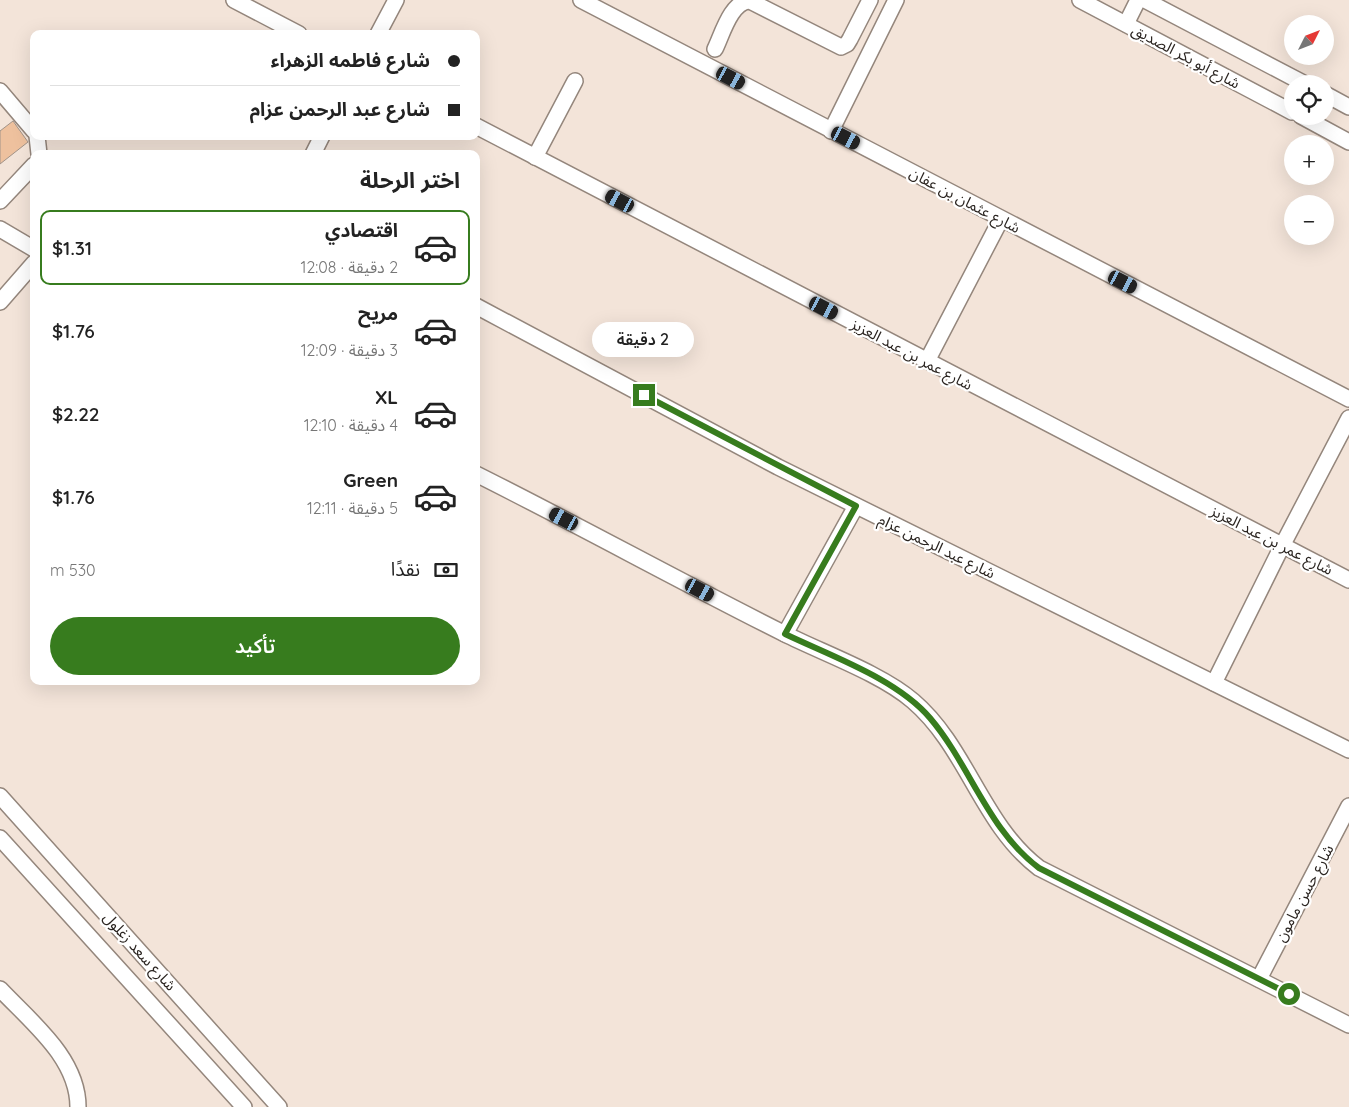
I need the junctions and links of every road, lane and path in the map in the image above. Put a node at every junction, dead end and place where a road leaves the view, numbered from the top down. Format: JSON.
{"nodes":[{"id":1,"x":234,"y":0,"type":"edge"},
{"id":2,"x":396,"y":0,"type":"edge"},
{"id":3,"x":581,"y":0,"type":"edge"},
{"id":4,"x":870,"y":0,"type":"edge"},
{"id":5,"x":896,"y":0,"type":"edge"},
{"id":6,"x":1138,"y":0,"type":"edge"},
{"id":7,"x":1145,"y":0,"type":"edge"},
{"id":8,"x":1089,"y":2,"type":"edge"},
{"id":9,"x":1126,"y":24,"type":"junction"},
{"id":10,"x":291,"y":30,"type":"edge"},
{"id":11,"x":380,"y":30,"type":"edge"},
{"id":12,"x":715,"y":49,"type":"dead end"},
{"id":13,"x":1288,"y":75,"type":"edge"},
{"id":14,"x":575,"y":81,"type":"dead end"},
{"id":15,"x":0,"y":91,"type":"edge"},
{"id":16,"x":1334,"y":99,"type":"edge"},
{"id":17,"x":1349,"y":107,"type":"edge"},
{"id":18,"x":1284,"y":108,"type":"edge"},
{"id":19,"x":1318,"y":125,"type":"edge"},
{"id":20,"x":30,"y":126,"type":"edge"},
{"id":21,"x":480,"y":128,"type":"edge"},
{"id":22,"x":831,"y":131,"type":"junction"},
{"id":23,"x":1349,"y":142,"type":"edge"},
{"id":24,"x":535,"y":157,"type":"junction"},
{"id":25,"x":30,"y":169,"type":"edge"},
{"id":26,"x":0,"y":201,"type":"edge"},
{"id":27,"x":1001,"y":219,"type":"junction"},
{"id":28,"x":0,"y":229,"type":"edge"},
{"id":29,"x":30,"y":247,"type":"edge"},
{"id":30,"x":30,"y":268,"type":"edge"},
{"id":31,"x":0,"y":302,"type":"edge"},
{"id":32,"x":480,"y":308,"type":"edge"},
{"id":33,"x":926,"y":361,"type":"junction"},
{"id":34,"x":1349,"y":399,"type":"edge"},
{"id":35,"x":1349,"y":418,"type":"edge"},
{"id":36,"x":480,"y":476,"type":"edge"},
{"id":37,"x":856,"y":506,"type":"junction"},
{"id":38,"x":1282,"y":546,"type":"junction"},
{"id":39,"x":1349,"y":580,"type":"edge"},
{"id":40,"x":785,"y":634,"type":"junction"},
{"id":41,"x":1214,"y":683,"type":"junction"},
{"id":42,"x":1349,"y":750,"type":"edge"},
{"id":43,"x":0,"y":796,"type":"edge"},
{"id":44,"x":1349,"y":806,"type":"edge"},
{"id":45,"x":0,"y":838,"type":"edge"},
{"id":46,"x":1259,"y":979,"type":"junction"},
{"id":47,"x":0,"y":988,"type":"edge"},
{"id":48,"x":1349,"y":1025,"type":"edge"},
{"id":49,"x":78,"y":1107,"type":"edge"},
{"id":50,"x":244,"y":1107,"type":"edge"},
{"id":51,"x":279,"y":1107,"type":"edge"}],
"edges":[{"from":1,"to":10,"type":"street"},
{"from":2,"to":11,"type":"street"},
{"from":3,"to":22,"type":"street","name":"شارع عثمان بن عفان"},
{"from":4,"to":12,"type":"street"},
{"from":5,"to":22,"type":"street"},
{"from":6,"to":9,"type":"street"},
{"from":7,"to":13,"type":"street","name":"شارع أبو بكر الصديق"},
{"from":8,"to":9,"type":"street","name":"شارع أبو بكر الصديق"},
{"from":9,"to":18,"type":"street","name":"شارع أبو بكر الصديق"},
{"from":14,"to":24,"type":"street"},
{"from":15,"to":20,"type":"street"},
{"from":16,"to":17,"type":"street"},
{"from":19,"to":23,"type":"street"},
{"from":21,"to":24,"type":"street","name":"شارع عمر بن عبد العزيز"},
{"from":22,"to":27,"type":"street","name":"شارع عثمان بن عفان"},
{"from":24,"to":33,"type":"street","name":"شارع عمر بن عبد العزيز"},
{"from":25,"to":26,"type":"street"},
{"from":27,"to":33,"type":"street"},
{"from":27,"to":34,"type":"street","name":"شارع عثمان بن عفان"},
{"from":28,"to":29,"type":"street"},
{"from":30,"to":31,"type":"street"},
{"from":32,"to":37,"type":"street","name":"شارع عبد الرحمن عزام"},
{"from":33,"to":38,"type":"street","name":"شارع عمر بن عبد العزيز"},
{"from":35,"to":38,"type":"street"},
{"from":36,"to":40,"type":"street"},
{"from":37,"to":40,"type":"street"},
{"from":37,"to":41,"type":"street","name":"شارع عبد الرحمن عزام"},
{"from":38,"to":39,"type":"street","name":"شارع عمر بن عبد العزيز"},
{"from":38,"to":41,"type":"street"},
{"from":40,"to":46,"type":"street"},
{"from":41,"to":42,"type":"street","name":"شارع عبد الرحمن عزام"},
{"from":43,"to":51,"type":"street","name":"شارع سعد زغلول"},
{"from":44,"to":46,"type":"street","name":"شارع حسن مامون"},
{"from":45,"to":50,"type":"street","name":"شارع سعد زغلول"},
{"from":46,"to":48,"type":"street"},
{"from":47,"to":49,"type":"street"}]}
